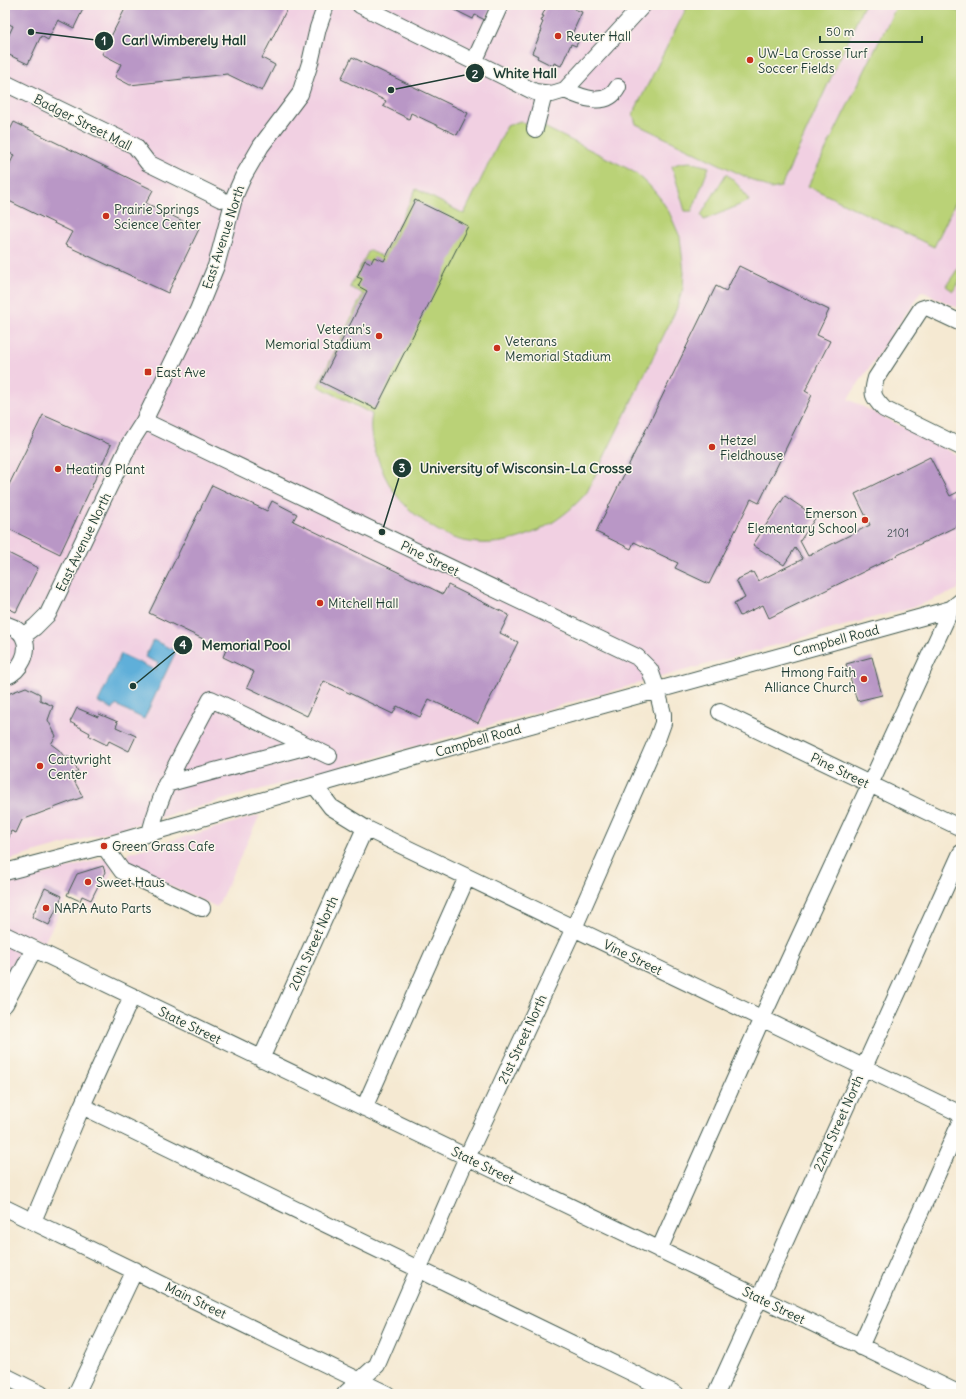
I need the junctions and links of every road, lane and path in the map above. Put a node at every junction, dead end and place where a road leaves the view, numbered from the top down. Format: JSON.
{"nodes":[{"id":1,"x":326,"y":5,"type":"edge"},
{"id":2,"x":360,"y":5,"type":"edge"},
{"id":3,"x":500,"y":5,"type":"edge"},
{"id":4,"x":643,"y":5,"type":"edge"},
{"id":5,"x":474,"y":62,"type":"junction"},
{"id":6,"x":5,"y":83,"type":"edge"},
{"id":7,"x":618,"y":87,"type":"dead end"},
{"id":8,"x":554,"y":93,"type":"junction"},
{"id":9,"x":535,"y":129,"type":"dead end"},
{"id":10,"x":221,"y":198,"type":"dead end"},
{"id":11,"x":961,"y":323,"type":"edge"},
{"id":12,"x":144,"y":421,"type":"junction"},
{"id":13,"x":961,"y":447,"type":"edge"},
{"id":14,"x":958,"y":607,"type":"edge"},
{"id":15,"x":5,"y":624,"type":"edge"},
{"id":16,"x":23,"y":636,"type":"junction"},
{"id":17,"x":5,"y":676,"type":"edge"},
{"id":18,"x":657,"y":690,"type":"junction"},
{"id":19,"x":720,"y":712,"type":"dead end"},
{"id":20,"x":308,"y":746,"type":"junction"},
{"id":21,"x":329,"y":756,"type":"dead end"},
{"id":22,"x":166,"y":784,"type":"junction"},
{"id":23,"x":870,"y":784,"type":"junction"},
{"id":24,"x":315,"y":786,"type":"junction"},
{"id":25,"x":365,"y":828,"type":"junction"},
{"id":26,"x":961,"y":828,"type":"edge"},
{"id":27,"x":150,"y":833,"type":"junction"},
{"id":28,"x":104,"y":846,"type":"junction"},
{"id":29,"x":961,"y":853,"type":"edge"},
{"id":30,"x":5,"y":872,"type":"edge"},
{"id":31,"x":467,"y":877,"type":"junction"},
{"id":32,"x":202,"y":908,"type":"dead end"},
{"id":33,"x":574,"y":928,"type":"junction"},
{"id":34,"x":5,"y":935,"type":"edge"},
{"id":35,"x":34,"y":949,"type":"junction"},
{"id":36,"x":132,"y":996,"type":"junction"},
{"id":37,"x":5,"y":1004,"type":"edge"},
{"id":38,"x":762,"y":1018,"type":"junction"},
{"id":39,"x":261,"y":1059,"type":"junction"},
{"id":40,"x":863,"y":1067,"type":"junction"},
{"id":41,"x":82,"y":1106,"type":"junction"},
{"id":42,"x":364,"y":1108,"type":"junction"},
{"id":43,"x":961,"y":1114,"type":"edge"},
{"id":44,"x":961,"y":1121,"type":"edge"},
{"id":45,"x":467,"y":1157,"type":"junction"},
{"id":46,"x":5,"y":1208,"type":"edge"},
{"id":47,"x":33,"y":1221,"type":"junction"},
{"id":48,"x":660,"y":1250,"type":"junction"},
{"id":49,"x":135,"y":1270,"type":"junction"},
{"id":50,"x":420,"y":1270,"type":"junction"},
{"id":51,"x":760,"y":1298,"type":"junction"},
{"id":52,"x":860,"y":1347,"type":"junction"},
{"id":53,"x":5,"y":1376,"type":"edge"},
{"id":54,"x":359,"y":1381,"type":"junction"},
{"id":55,"x":961,"y":1390,"type":"edge"},
{"id":56,"x":41,"y":1394,"type":"edge"},
{"id":57,"x":76,"y":1394,"type":"edge"},
{"id":58,"x":345,"y":1394,"type":"edge"},
{"id":59,"x":387,"y":1394,"type":"edge"},
{"id":60,"x":676,"y":1394,"type":"edge"},
{"id":61,"x":716,"y":1394,"type":"edge"},
{"id":62,"x":960,"y":1394,"type":"edge"}],
"edges":[{"from":1,"to":12,"type":"street","name":"East Avenue North"},
{"from":2,"to":5,"type":"street"},
{"from":3,"to":5,"type":"street"},
{"from":4,"to":8,"type":"street"},
{"from":5,"to":8,"type":"street"},
{"from":6,"to":10,"type":"street","name":"Badger Street Mall"},
{"from":7,"to":8,"type":"street"},
{"from":8,"to":9,"type":"street"},
{"from":11,"to":13,"type":"street"},
{"from":12,"to":16,"type":"street","name":"East Avenue North"},
{"from":12,"to":18,"type":"street","name":"Pine Street"},
{"from":14,"to":18,"type":"street","name":"Campbell Road"},
{"from":14,"to":23,"type":"street"},
{"from":15,"to":16,"type":"street"},
{"from":16,"to":17,"type":"street"},
{"from":18,"to":24,"type":"street","name":"Campbell Road"},
{"from":18,"to":33,"type":"street","name":"21st Street North"},
{"from":19,"to":23,"type":"street","name":"Pine Street"},
{"from":20,"to":21,"type":"street"},
{"from":20,"to":22,"type":"street"},
{"from":20,"to":22,"type":"street"},
{"from":22,"to":27,"type":"street"},
{"from":23,"to":26,"type":"street","name":"Pine Street"},
{"from":23,"to":38,"type":"street"},
{"from":24,"to":25,"type":"street","name":"Vine Street"},
{"from":24,"to":27,"type":"street","name":"Campbell Road"},
{"from":25,"to":31,"type":"street","name":"Vine Street"},
{"from":25,"to":39,"type":"street","name":"20th Street North"},
{"from":27,"to":28,"type":"street","name":"Campbell Road"},
{"from":28,"to":30,"type":"street","name":"Campbell Road"},
{"from":28,"to":32,"type":"street"},
{"from":29,"to":40,"type":"street","name":"22nd Street North"},
{"from":31,"to":33,"type":"street","name":"Vine Street"},
{"from":31,"to":42,"type":"street"},
{"from":33,"to":38,"type":"street","name":"Vine Street"},
{"from":33,"to":45,"type":"street","name":"21st Street North"},
{"from":34,"to":35,"type":"street","name":"State Street"},
{"from":35,"to":36,"type":"street","name":"State Street"},
{"from":35,"to":37,"type":"street"},
{"from":36,"to":39,"type":"street","name":"State Street"},
{"from":36,"to":41,"type":"street"},
{"from":38,"to":40,"type":"street","name":"Vine Street"},
{"from":38,"to":48,"type":"street"},
{"from":39,"to":42,"type":"street","name":"State Street"},
{"from":40,"to":43,"type":"street","name":"Vine Street"},
{"from":40,"to":51,"type":"street","name":"22nd Street North"},
{"from":41,"to":47,"type":"street"},
{"from":41,"to":50,"type":"street"},
{"from":42,"to":45,"type":"street","name":"State Street"},
{"from":44,"to":52,"type":"street"},
{"from":45,"to":48,"type":"street","name":"State Street"},
{"from":45,"to":50,"type":"street","name":"21st Street North"},
{"from":46,"to":47,"type":"street","name":"Main Street"},
{"from":47,"to":49,"type":"street","name":"Main Street"},
{"from":48,"to":51,"type":"street","name":"State Street"},
{"from":49,"to":54,"type":"street","name":"Main Street"},
{"from":49,"to":57,"type":"street"},
{"from":50,"to":54,"type":"street","name":"21st Street North"},
{"from":50,"to":60,"type":"street"},
{"from":51,"to":52,"type":"street","name":"State Street"},
{"from":51,"to":61,"type":"street","name":"22nd Street North"},
{"from":52,"to":62,"type":"street","name":"State Street"},
{"from":53,"to":56,"type":"street"},
{"from":54,"to":58,"type":"street","name":"21st Street North"},
{"from":54,"to":59,"type":"street","name":"Main Street"},
{"from":55,"to":62,"type":"street"}]}
